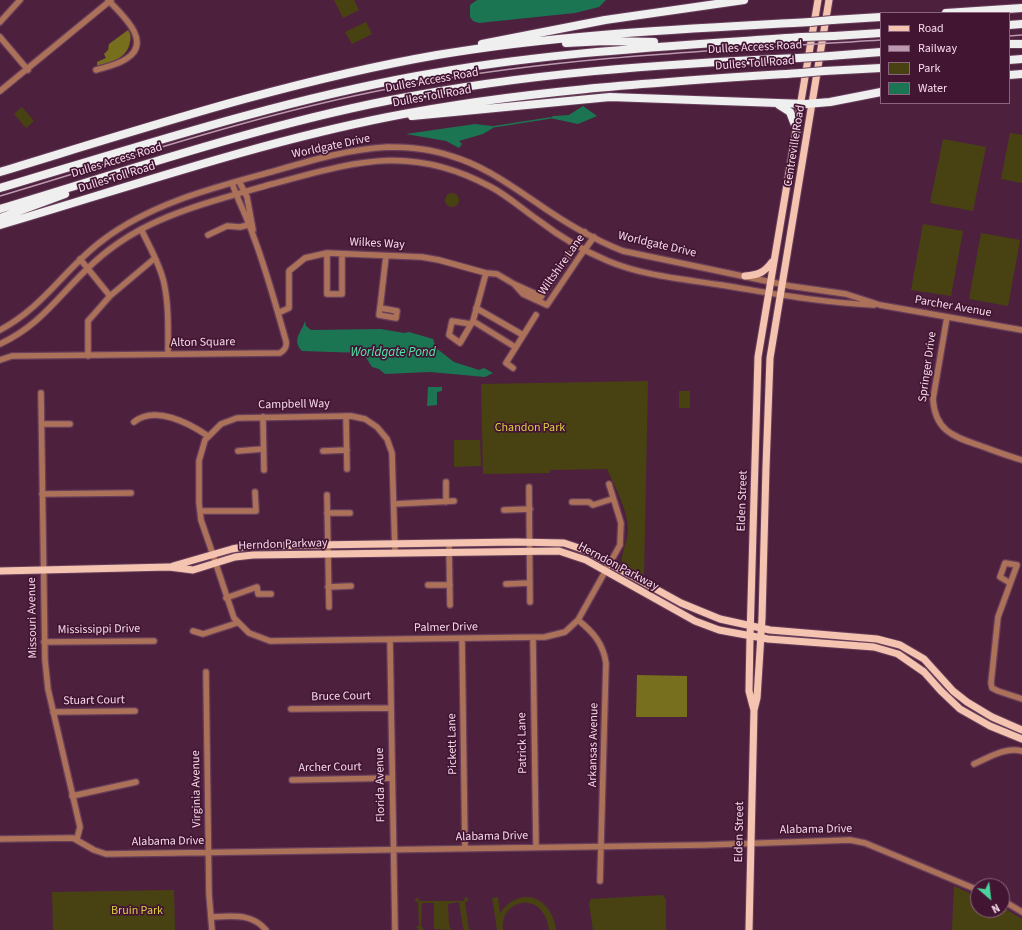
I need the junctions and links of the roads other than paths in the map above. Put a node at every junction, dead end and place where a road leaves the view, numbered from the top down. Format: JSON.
{"nodes":[{"id":1,"x":20,"y":0,"type":"edge"},
{"id":2,"x":109,"y":0,"type":"edge"},
{"id":3,"x":744,"y":0,"type":"edge"},
{"id":4,"x":818,"y":0,"type":"edge"},
{"id":5,"x":829,"y":0,"type":"edge"},
{"id":6,"x":1022,"y":8,"type":"edge"},
{"id":7,"x":961,"y":12,"type":"edge"},
{"id":8,"x":880,"y":17,"type":"edge"},
{"id":9,"x":0,"y":22,"type":"edge"},
{"id":10,"x":1022,"y":24,"type":"edge"},
{"id":11,"x":1010,"y":25,"type":"edge"},
{"id":12,"x":880,"y":33,"type":"edge"},
{"id":13,"x":0,"y":37,"type":"edge"},
{"id":14,"x":535,"y":41,"type":"junction"},
{"id":15,"x":717,"y":43,"type":"junction"},
{"id":16,"x":1010,"y":44,"type":"edge"},
{"id":17,"x":1022,"y":44,"type":"edge"},
{"id":18,"x":880,"y":52,"type":"edge"},
{"id":19,"x":438,"y":55,"type":"junction"},
{"id":20,"x":1022,"y":59,"type":"edge"},
{"id":21,"x":1010,"y":60,"type":"edge"},
{"id":22,"x":880,"y":68,"type":"edge"},
{"id":23,"x":28,"y":70,"type":"junction"},
{"id":24,"x":96,"y":70,"type":"dead end"},
{"id":25,"x":1022,"y":74,"type":"edge"},
{"id":26,"x":1010,"y":75,"type":"edge"},
{"id":27,"x":0,"y":92,"type":"edge"},
{"id":28,"x":880,"y":92,"type":"edge"},
{"id":29,"x":773,"y":103,"type":"junction"},
{"id":30,"x":801,"y":104,"type":"junction"},
{"id":31,"x":813,"y":104,"type":"junction"},
{"id":32,"x":388,"y":117,"type":"junction"},
{"id":33,"x":797,"y":130,"type":"junction"},
{"id":34,"x":0,"y":172,"type":"edge"},
{"id":35,"x":123,"y":172,"type":"junction"},
{"id":36,"x":239,"y":181,"type":"junction"},
{"id":37,"x":232,"y":183,"type":"junction"},
{"id":38,"x":0,"y":188,"type":"edge"},
{"id":39,"x":246,"y":192,"type":"junction"},
{"id":40,"x":236,"y":194,"type":"junction"},
{"id":41,"x":0,"y":209,"type":"edge"},
{"id":42,"x":0,"y":218,"type":"edge"},
{"id":43,"x":0,"y":225,"type":"edge"},
{"id":44,"x":251,"y":225,"type":"junction"},
{"id":45,"x":141,"y":229,"type":"junction"},
{"id":46,"x":585,"y":232,"type":"junction"},
{"id":47,"x":208,"y":235,"type":"dead end"},
{"id":48,"x":594,"y":237,"type":"junction"},
{"id":49,"x":576,"y":244,"type":"junction"},
{"id":50,"x":585,"y":250,"type":"junction"},
{"id":51,"x":327,"y":253,"type":"junction"},
{"id":52,"x":342,"y":254,"type":"junction"},
{"id":53,"x":386,"y":256,"type":"junction"},
{"id":54,"x":155,"y":258,"type":"junction"},
{"id":55,"x":774,"y":258,"type":"junction"},
{"id":56,"x":80,"y":259,"type":"junction"},
{"id":57,"x":88,"y":268,"type":"junction"},
{"id":58,"x":486,"y":274,"type":"junction"},
{"id":59,"x":745,"y":276,"type":"junction"},
{"id":60,"x":770,"y":281,"type":"junction"},
{"id":61,"x":783,"y":284,"type":"junction"},
{"id":62,"x":768,"y":292,"type":"junction"},
{"id":63,"x":781,"y":294,"type":"junction"},
{"id":64,"x":110,"y":296,"type":"junction"},
{"id":65,"x":539,"y":300,"type":"junction"},
{"id":66,"x":880,"y":305,"type":"junction"},
{"id":67,"x":547,"y":306,"type":"joint"},
{"id":68,"x":380,"y":308,"type":"dead end"},
{"id":69,"x":476,"y":308,"type":"junction"},
{"id":70,"x":278,"y":313,"type":"junction"},
{"id":71,"x":536,"y":315,"type":"dead end"},
{"id":72,"x":947,"y":317,"type":"junction"},
{"id":73,"x":0,"y":330,"type":"edge"},
{"id":74,"x":1022,"y":330,"type":"edge"},
{"id":75,"x":523,"y":335,"type":"junction"},
{"id":76,"x":0,"y":344,"type":"edge"},
{"id":77,"x":515,"y":347,"type":"junction"},
{"id":78,"x":168,"y":354,"type":"junction"},
{"id":79,"x":88,"y":356,"type":"junction"},
{"id":80,"x":0,"y":360,"type":"edge"},
{"id":81,"x":513,"y":368,"type":"dead end"},
{"id":82,"x":41,"y":394,"type":"dead end"},
{"id":83,"x":346,"y":416,"type":"junction"},
{"id":84,"x":263,"y":417,"type":"junction"},
{"id":85,"x":134,"y":422,"type":"dead end"},
{"id":86,"x":42,"y":424,"type":"junction"},
{"id":87,"x":70,"y":424,"type":"dead end"},
{"id":88,"x":208,"y":436,"type":"junction"},
{"id":89,"x":264,"y":449,"type":"junction"},
{"id":90,"x":346,"y":450,"type":"junction"},
{"id":91,"x":238,"y":451,"type":"dead end"},
{"id":92,"x":323,"y":451,"type":"dead end"},
{"id":93,"x":1022,"y":460,"type":"edge"},
{"id":94,"x":347,"y":469,"type":"dead end"},
{"id":95,"x":264,"y":470,"type":"dead end"},
{"id":96,"x":446,"y":482,"type":"dead end"},
{"id":97,"x":609,"y":484,"type":"dead end"},
{"id":98,"x":529,"y":488,"type":"dead end"},
{"id":99,"x":255,"y":492,"type":"dead end"},
{"id":100,"x":131,"y":493,"type":"dead end"},
{"id":101,"x":42,"y":494,"type":"junction"},
{"id":102,"x":327,"y":495,"type":"dead end"},
{"id":103,"x":612,"y":498,"type":"junction"},
{"id":104,"x":454,"y":501,"type":"dead end"},
{"id":105,"x":446,"y":502,"type":"junction"},
{"id":106,"x":572,"y":502,"type":"dead end"},
{"id":107,"x":394,"y":504,"type":"junction"},
{"id":108,"x":530,"y":509,"type":"junction"},
{"id":109,"x":504,"y":510,"type":"dead end"},
{"id":110,"x":200,"y":511,"type":"junction"},
{"id":111,"x":327,"y":513,"type":"junction"},
{"id":112,"x":350,"y":513,"type":"dead end"},
{"id":113,"x":530,"y":542,"type":"junction"},
{"id":114,"x":449,"y":543,"type":"junction"},
{"id":115,"x":395,"y":544,"type":"junction"},
{"id":116,"x":326,"y":545,"type":"junction"},
{"id":117,"x":531,"y":550,"type":"junction"},
{"id":118,"x":449,"y":551,"type":"junction"},
{"id":119,"x":395,"y":552,"type":"junction"},
{"id":120,"x":327,"y":554,"type":"junction"},
{"id":121,"x":213,"y":555,"type":"junction"},
{"id":122,"x":215,"y":564,"type":"junction"},
{"id":123,"x":610,"y":564,"type":"junction"},
{"id":124,"x":169,"y":567,"type":"junction"},
{"id":125,"x":0,"y":568,"type":"edge"},
{"id":126,"x":8,"y":569,"type":"junction"},
{"id":127,"x":44,"y":569,"type":"junction"},
{"id":128,"x":0,"y":571,"type":"edge"},
{"id":129,"x":606,"y":571,"type":"junction"},
{"id":130,"x":530,"y":583,"type":"junction"},
{"id":131,"x":1010,"y":583,"type":"dead end"},
{"id":132,"x":506,"y":584,"type":"dead end"},
{"id":133,"x":428,"y":585,"type":"dead end"},
{"id":134,"x":450,"y":585,"type":"junction"},
{"id":135,"x":351,"y":586,"type":"dead end"},
{"id":136,"x":328,"y":587,"type":"junction"},
{"id":137,"x":271,"y":594,"type":"dead end"},
{"id":138,"x":226,"y":598,"type":"junction"},
{"id":139,"x":530,"y":602,"type":"dead end"},
{"id":140,"x":450,"y":605,"type":"dead end"},
{"id":141,"x":328,"y":608,"type":"dead end"},
{"id":142,"x":578,"y":620,"type":"junction"},
{"id":143,"x":237,"y":623,"type":"junction"},
{"id":144,"x":750,"y":626,"type":"junction"},
{"id":145,"x":761,"y":629,"type":"junction"},
{"id":146,"x":193,"y":631,"type":"dead end"},
{"id":147,"x":750,"y":637,"type":"junction"},
{"id":148,"x":533,"y":638,"type":"junction"},
{"id":149,"x":760,"y":638,"type":"junction"},
{"id":150,"x":462,"y":639,"type":"junction"},
{"id":151,"x":390,"y":640,"type":"junction"},
{"id":152,"x":154,"y":641,"type":"dead end"},
{"id":153,"x":44,"y":642,"type":"junction"},
{"id":154,"x":206,"y":672,"type":"dead end"},
{"id":155,"x":1022,"y":699,"type":"edge"},
{"id":156,"x":391,"y":708,"type":"junction"},
{"id":157,"x":291,"y":709,"type":"dead end"},
{"id":158,"x":754,"y":710,"type":"junction"},
{"id":159,"x":135,"y":711,"type":"dead end"},
{"id":160,"x":53,"y":712,"type":"junction"},
{"id":161,"x":1022,"y":730,"type":"edge"},
{"id":162,"x":1022,"y":739,"type":"edge"},
{"id":163,"x":1022,"y":751,"type":"edge"},
{"id":164,"x":974,"y":764,"type":"dead end"},
{"id":165,"x":392,"y":778,"type":"junction"},
{"id":166,"x":292,"y":780,"type":"dead end"},
{"id":167,"x":136,"y":782,"type":"dead end"},
{"id":168,"x":72,"y":796,"type":"junction"},
{"id":169,"x":0,"y":839,"type":"edge"},
{"id":170,"x":77,"y":839,"type":"junction"},
{"id":171,"x":750,"y":843,"type":"junction"},
{"id":172,"x":602,"y":847,"type":"junction"},
{"id":173,"x":465,"y":848,"type":"junction"},
{"id":174,"x":536,"y":848,"type":"junction"},
{"id":175,"x":393,"y":850,"type":"junction"},
{"id":176,"x":209,"y":852,"type":"junction"},
{"id":177,"x":600,"y":881,"type":"dead end"},
{"id":178,"x":970,"y":887,"type":"edge"},
{"id":179,"x":1010,"y":905,"type":"edge"},
{"id":180,"x":1022,"y":912,"type":"edge"},
{"id":181,"x":211,"y":917,"type":"junction"},
{"id":182,"x":212,"y":930,"type":"edge"},
{"id":183,"x":266,"y":930,"type":"edge"},
{"id":184,"x":395,"y":930,"type":"edge"},
{"id":185,"x":749,"y":930,"type":"edge"}],
"edges":[{"from":1,"to":9,"type":"street"},
{"from":2,"to":23,"type":"street"},
{"from":2,"to":24,"type":"street"},
{"from":3,"to":19,"type":"highway"},
{"from":4,"to":30,"type":"main road","name":"Centreville Road"},
{"from":5,"to":31,"type":"main road","name":"Centreville Road"},
{"from":6,"to":7,"type":"highway"},
{"from":8,"to":14,"type":"highway","bridge":true},
{"from":10,"to":11,"type":"highway"},
{"from":12,"to":15,"type":"highway","name":"Dulles Access Road","bridge":true},
{"from":13,"to":23,"type":"street"},
{"from":14,"to":15,"type":"highway"},
{"from":14,"to":19,"type":"highway"},
{"from":15,"to":38,"type":"highway","name":"Dulles Access Road"},
{"from":16,"to":17,"type":"highway"},
{"from":18,"to":35,"type":"highway","name":"Dulles Access Road","bridge":true},
{"from":19,"to":34,"type":"highway"},
{"from":20,"to":21,"type":"highway"},
{"from":22,"to":32,"type":"highway","name":"Dulles Toll Road","bridge":true},
{"from":23,"to":27,"type":"street"},
{"from":25,"to":26,"type":"highway"},
{"from":28,"to":31,"type":"highway"},
{"from":29,"to":30,"type":"highway"},
{"from":29,"to":32,"type":"highway"},
{"from":29,"to":33,"type":"highway"},
{"from":30,"to":31,"type":"highway"},
{"from":30,"to":33,"type":"main road","name":"Centreville Road"},
{"from":31,"to":61,"type":"main road","name":"Centreville Road"},
{"from":32,"to":43,"type":"highway","name":"Dulles Toll Road"},
{"from":33,"to":55,"type":"main road","name":"Centreville Road"},
{"from":35,"to":41,"type":"highway","name":"Dulles Access Road"},
{"from":35,"to":42,"type":"highway"},
{"from":36,"to":37,"type":"street","name":"Worldgate Drive"},
{"from":36,"to":39,"type":"street","name":"Alton Square"},
{"from":36,"to":46,"type":"street","name":"Worldgate Drive"},
{"from":37,"to":40,"type":"street","name":"Alton Square"},
{"from":37,"to":56,"type":"street","name":"Worldgate Drive"},
{"from":39,"to":40,"type":"street","name":"Worldgate Drive"},
{"from":39,"to":44,"type":"street","name":"Alton Square"},
{"from":39,"to":49,"type":"street","name":"Worldgate Drive"},
{"from":40,"to":44,"type":"street","name":"Alton Square"},
{"from":40,"to":45,"type":"street","name":"Worldgate Drive"},
{"from":44,"to":47,"type":"street"},
{"from":44,"to":70,"type":"street","name":"Alton Square"},
{"from":45,"to":54,"type":"street"},
{"from":45,"to":57,"type":"street","name":"Worldgate Drive"},
{"from":46,"to":48,"type":"street","name":"Worldgate Drive"},
{"from":46,"to":49,"type":"street","name":"Wiltshire Lane"},
{"from":48,"to":50,"type":"street","name":"Wiltshire Lane"},
{"from":48,"to":59,"type":"street","name":"Worldgate Drive"},
{"from":49,"to":50,"type":"street","name":"Worldgate Drive"},
{"from":49,"to":65,"type":"street","name":"Wiltshire Lane"},
{"from":50,"to":62,"type":"street","name":"Worldgate Drive"},
{"from":50,"to":67,"type":"street","name":"Wiltshire Lane"},
{"from":51,"to":52,"type":"street","name":"Wilkes Way"},
{"from":51,"to":52,"type":"street"},
{"from":51,"to":70,"type":"street","name":"Wilkes Way"},
{"from":52,"to":53,"type":"street","name":"Wilkes Way"},
{"from":53,"to":58,"type":"street","name":"Wilkes Way"},
{"from":53,"to":68,"type":"street"},
{"from":54,"to":64,"type":"street"},
{"from":54,"to":78,"type":"street"},
{"from":55,"to":59,"type":"main road"},
{"from":55,"to":60,"type":"main road","name":"Centreville Road"},
{"from":56,"to":57,"type":"street"},
{"from":56,"to":73,"type":"street","name":"Worldgate Drive"},
{"from":57,"to":64,"type":"street"},
{"from":57,"to":76,"type":"street","name":"Worldgate Drive"},
{"from":58,"to":65,"type":"street","name":"Wilkes Way"},
{"from":58,"to":69,"type":"street"},
{"from":59,"to":60,"type":"street","name":"Worldgate Drive"},
{"from":60,"to":61,"type":"street","name":"Worldgate Drive"},
{"from":60,"to":62,"type":"main road","name":"Centreville Road"},
{"from":61,"to":63,"type":"main road","name":"Centreville Road"},
{"from":61,"to":66,"type":"street","name":"Parcher Avenue"},
{"from":62,"to":63,"type":"street","name":"Worldgate Drive"},
{"from":62,"to":144,"type":"main road","name":"Elden Street"},
{"from":63,"to":66,"type":"street","name":"Parcher Avenue"},
{"from":63,"to":145,"type":"main road","name":"Elden Street"},
{"from":64,"to":79,"type":"street"},
{"from":65,"to":67,"type":"street","name":"Wilkes Way"},
{"from":66,"to":72,"type":"street","name":"Parcher Avenue"},
{"from":69,"to":75,"type":"street"},
{"from":69,"to":77,"type":"street"},
{"from":70,"to":78,"type":"street","name":"Alton Square"},
{"from":71,"to":75,"type":"street"},
{"from":72,"to":74,"type":"street","name":"Parcher Avenue"},
{"from":72,"to":93,"type":"street","name":"Springer Drive"},
{"from":75,"to":77,"type":"street"},
{"from":77,"to":81,"type":"street"},
{"from":78,"to":79,"type":"street","name":"Alton Square"},
{"from":79,"to":80,"type":"street","name":"Alton Square"},
{"from":82,"to":86,"type":"street","name":"Missouri Avenue"},
{"from":83,"to":84,"type":"street","name":"Campbell Way"},
{"from":83,"to":90,"type":"street"},
{"from":83,"to":107,"type":"street","name":"Campbell Way"},
{"from":84,"to":88,"type":"street","name":"Campbell Way"},
{"from":84,"to":89,"type":"street"},
{"from":85,"to":88,"type":"street"},
{"from":86,"to":87,"type":"street"},
{"from":86,"to":101,"type":"street","name":"Missouri Avenue"},
{"from":88,"to":110,"type":"street","name":"Campbell Way"},
{"from":89,"to":91,"type":"street"},
{"from":89,"to":95,"type":"street"},
{"from":90,"to":92,"type":"street"},
{"from":90,"to":94,"type":"street"},
{"from":96,"to":105,"type":"street"},
{"from":97,"to":103,"type":"street","name":"Palmer Drive"},
{"from":98,"to":108,"type":"street"},
{"from":99,"to":110,"type":"street"},
{"from":100,"to":101,"type":"street"},
{"from":101,"to":127,"type":"street","name":"Missouri Avenue"},
{"from":102,"to":111,"type":"street"},
{"from":103,"to":106,"type":"street"},
{"from":103,"to":123,"type":"street","name":"Palmer Drive"},
{"from":104,"to":105,"type":"street"},
{"from":105,"to":107,"type":"street"},
{"from":107,"to":115,"type":"street","name":"Campbell Way"},
{"from":108,"to":109,"type":"street"},
{"from":108,"to":113,"type":"street"},
{"from":110,"to":121,"type":"street","name":"Campbell Way"},
{"from":111,"to":112,"type":"street"},
{"from":111,"to":116,"type":"street"},
{"from":113,"to":114,"type":"main road","name":"Herndon Parkway"},
{"from":113,"to":117,"type":"street"},
{"from":113,"to":123,"type":"main road","name":"Herndon Parkway"},
{"from":114,"to":115,"type":"main road","name":"Herndon Parkway"},
{"from":114,"to":118,"type":"street"},
{"from":115,"to":116,"type":"main road","name":"Herndon Parkway"},
{"from":115,"to":119,"type":"street","name":"Campbell Way"},
{"from":116,"to":120,"type":"street"},
{"from":116,"to":121,"type":"main road","name":"Herndon Parkway"},
{"from":117,"to":118,"type":"main road","name":"Herndon Parkway"},
{"from":117,"to":129,"type":"main road","name":"Herndon Parkway"},
{"from":117,"to":130,"type":"street"},
{"from":118,"to":119,"type":"main road","name":"Herndon Parkway"},
{"from":118,"to":134,"type":"street"},
{"from":119,"to":120,"type":"main road","name":"Herndon Parkway"},
{"from":120,"to":122,"type":"main road","name":"Herndon Parkway"},
{"from":120,"to":136,"type":"street"},
{"from":121,"to":122,"type":"street","name":"Palmer Drive"},
{"from":121,"to":124,"type":"main road","name":"Herndon Parkway"},
{"from":122,"to":124,"type":"main road","name":"Herndon Parkway"},
{"from":122,"to":138,"type":"street","name":"Palmer Drive"},
{"from":123,"to":129,"type":"street","name":"Palmer Drive"},
{"from":123,"to":144,"type":"main road","name":"Herndon Parkway"},
{"from":124,"to":127,"type":"main road","name":"Herndon Parkway"},
{"from":125,"to":126,"type":"main road","name":"Herndon Parkway"},
{"from":126,"to":127,"type":"main road","name":"Herndon Parkway"},
{"from":126,"to":128,"type":"main road","name":"Herndon Parkway"},
{"from":127,"to":153,"type":"street","name":"Missouri Avenue"},
{"from":129,"to":142,"type":"street","name":"Palmer Drive"},
{"from":129,"to":147,"type":"main road","name":"Herndon Parkway"},
{"from":130,"to":132,"type":"street"},
{"from":130,"to":139,"type":"street"},
{"from":131,"to":155,"type":"street"},
{"from":133,"to":134,"type":"street"},
{"from":134,"to":140,"type":"street"},
{"from":135,"to":136,"type":"street"},
{"from":136,"to":141,"type":"street"},
{"from":137,"to":138,"type":"street"},
{"from":138,"to":143,"type":"street","name":"Palmer Drive"},
{"from":142,"to":148,"type":"street","name":"Palmer Drive"},
{"from":142,"to":172,"type":"street","name":"Arkansas Avenue"},
{"from":143,"to":146,"type":"street"},
{"from":143,"to":151,"type":"street","name":"Palmer Drive"},
{"from":144,"to":145,"type":"main road","name":"Herndon Parkway"},
{"from":144,"to":147,"type":"main road","name":"Elden Street"},
{"from":145,"to":149,"type":"main road","name":"Elden Street"},
{"from":145,"to":161,"type":"main road","name":"Herndon Parkway"},
{"from":147,"to":149,"type":"main road","name":"Herndon Parkway"},
{"from":147,"to":158,"type":"main road","name":"Elden Street"},
{"from":148,"to":150,"type":"street","name":"Palmer Drive"},
{"from":148,"to":174,"type":"street","name":"Patrick Lane"},
{"from":149,"to":158,"type":"main road","name":"Elden Street"},
{"from":149,"to":162,"type":"main road","name":"Herndon Parkway"},
{"from":150,"to":151,"type":"street","name":"Palmer Drive"},
{"from":150,"to":173,"type":"street","name":"Pickett Lane"},
{"from":151,"to":156,"type":"street","name":"Florida Avenue"},
{"from":152,"to":153,"type":"street","name":"Mississippi Drive"},
{"from":153,"to":160,"type":"street","name":"Missouri Avenue"},
{"from":154,"to":176,"type":"street","name":"Virginia Avenue"},
{"from":156,"to":157,"type":"street","name":"Bruce Court"},
{"from":156,"to":165,"type":"street","name":"Florida Avenue"},
{"from":158,"to":171,"type":"main road","name":"Elden Street"},
{"from":159,"to":160,"type":"street","name":"Stuart Court"},
{"from":160,"to":168,"type":"street","name":"Missouri Avenue"},
{"from":163,"to":164,"type":"street"},
{"from":165,"to":166,"type":"street","name":"Archer Court"},
{"from":165,"to":175,"type":"street","name":"Florida Avenue"},
{"from":167,"to":168,"type":"street"},
{"from":168,"to":170,"type":"street","name":"Missouri Avenue"},
{"from":169,"to":170,"type":"street"},
{"from":170,"to":176,"type":"street","name":"Alabama Drive"},
{"from":171,"to":172,"type":"street","name":"Alabama Drive"},
{"from":171,"to":178,"type":"street","name":"Alabama Drive"},
{"from":171,"to":185,"type":"main road","name":"Elden Street"},
{"from":172,"to":174,"type":"street","name":"Alabama Drive"},
{"from":172,"to":177,"type":"street","name":"Arkansas Avenue"},
{"from":173,"to":174,"type":"street","name":"Alabama Drive"},
{"from":173,"to":175,"type":"street","name":"Alabama Drive"},
{"from":175,"to":176,"type":"street","name":"Alabama Drive"},
{"from":175,"to":184,"type":"street","name":"Florida Avenue"},
{"from":176,"to":181,"type":"street","name":"Virginia Avenue"},
{"from":179,"to":180,"type":"street"},
{"from":181,"to":182,"type":"street","name":"Virginia Avenue"},
{"from":181,"to":183,"type":"street"}]}
